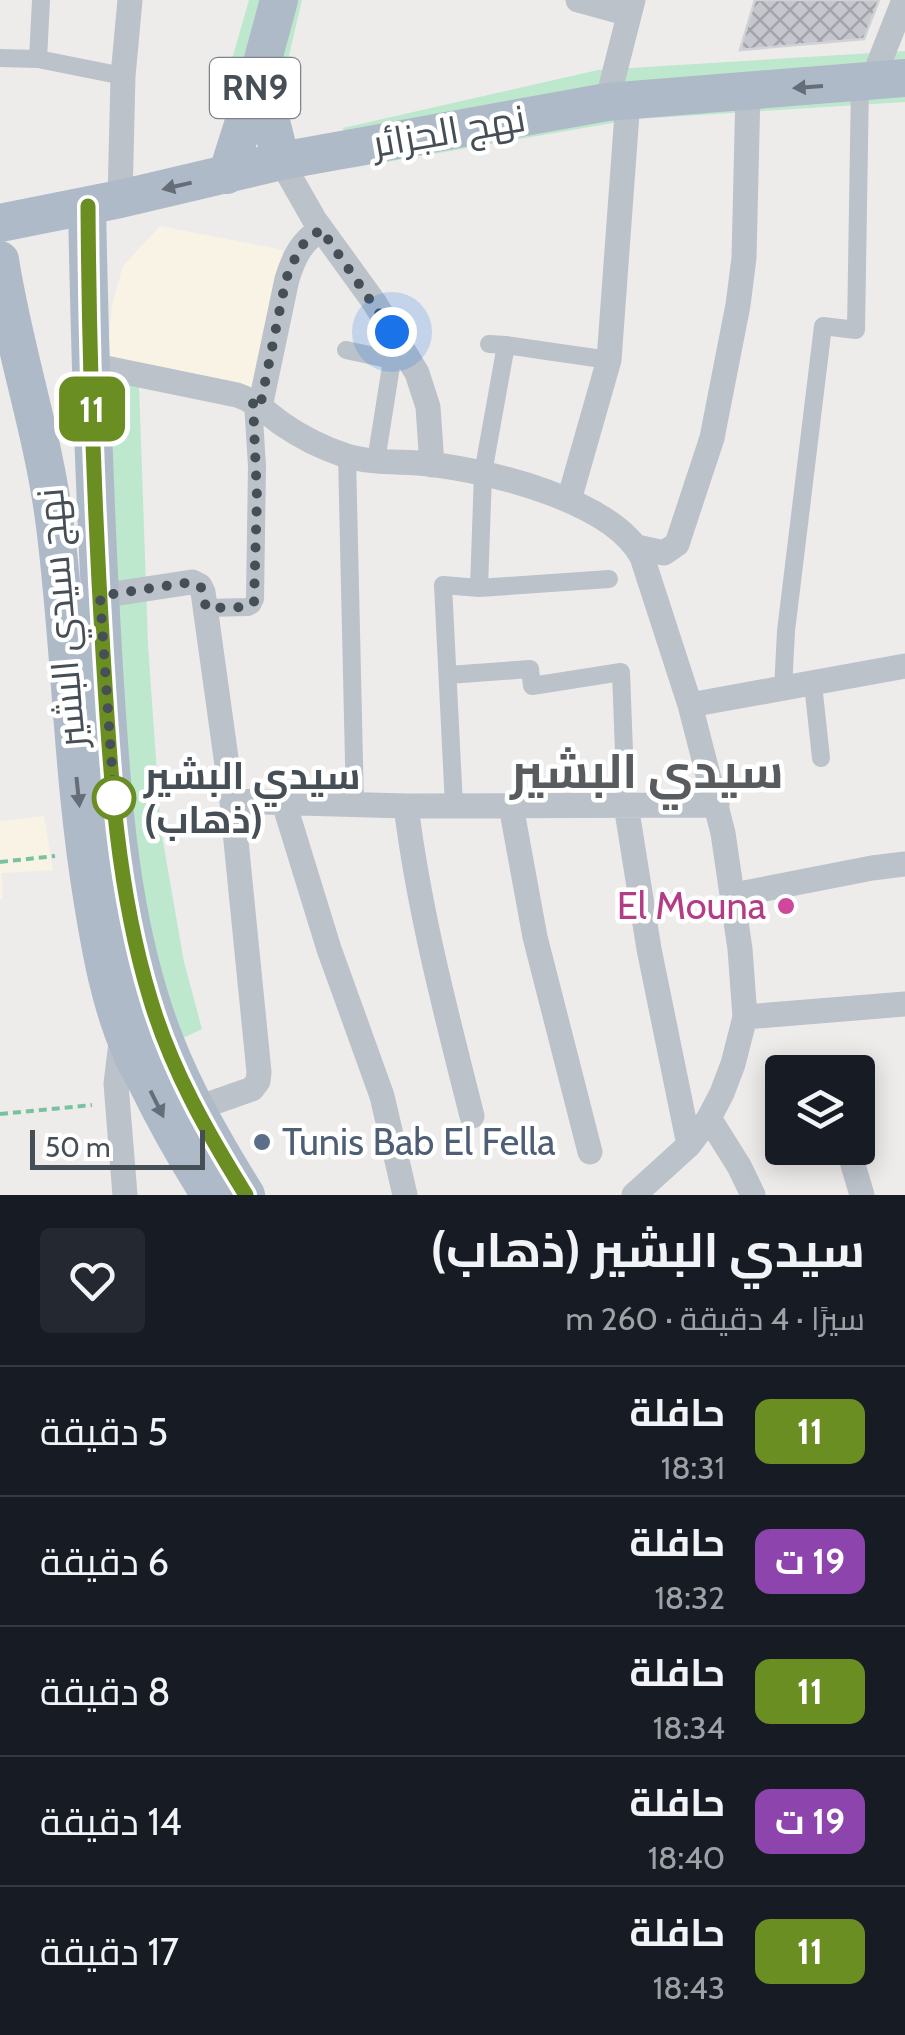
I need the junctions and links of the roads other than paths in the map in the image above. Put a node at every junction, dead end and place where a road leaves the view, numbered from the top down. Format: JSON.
{"nodes":[{"id":1,"x":41,"y":0,"type":"edge"},
{"id":2,"x":130,"y":0,"type":"edge"},
{"id":3,"x":280,"y":0,"type":"edge"},
{"id":4,"x":578,"y":0,"type":"edge"},
{"id":5,"x":904,"y":0,"type":"edge"},
{"id":6,"x":631,"y":7,"type":"edge"},
{"id":7,"x":0,"y":58,"type":"edge"},
{"id":8,"x":38,"y":59,"type":"junction"},
{"id":9,"x":259,"y":74,"type":"junction"},
{"id":10,"x":124,"y":76,"type":"junction"},
{"id":11,"x":879,"y":81,"type":"edge"},
{"id":12,"x":748,"y":91,"type":"junction"},
{"id":13,"x":617,"y":101,"type":"junction"},
{"id":14,"x":281,"y":162,"type":"junction"},
{"id":15,"x":227,"y":175,"type":"junction"},
{"id":16,"x":104,"y":202,"type":"junction"},
{"id":17,"x":0,"y":224,"type":"edge"},
{"id":18,"x":321,"y":229,"type":"junction"},
{"id":19,"x":0,"y":260,"type":"edge"},
{"id":20,"x":346,"y":350,"type":"dead end"},
{"id":21,"x":609,"y":360,"type":"junction"},
{"id":22,"x":91,"y":365,"type":"junction"},
{"id":23,"x":256,"y":404,"type":"junction"},
{"id":24,"x":348,"y":456,"type":"junction"},
{"id":25,"x":376,"y":461,"type":"junction"},
{"id":26,"x":432,"y":465,"type":"junction"},
{"id":27,"x":483,"y":473,"type":"junction"},
{"id":28,"x":568,"y":500,"type":"junction"},
{"id":29,"x":636,"y":546,"type":"junction"},
{"id":30,"x":609,"y":579,"type":"dead end"},
{"id":31,"x":480,"y":588,"type":"junction"},
{"id":32,"x":100,"y":596,"type":"junction"},
{"id":33,"x":206,"y":608,"type":"junction"},
{"id":34,"x":905,"y":666,"type":"edge"},
{"id":35,"x":448,"y":675,"type":"junction"},
{"id":36,"x":812,"y":684,"type":"junction"},
{"id":37,"x":783,"y":690,"type":"junction"},
{"id":38,"x":690,"y":706,"type":"junction"},
{"id":39,"x":821,"y":758,"type":"dead end"},
{"id":40,"x":232,"y":801,"type":"junction"},
{"id":41,"x":284,"y":803,"type":"junction"},
{"id":42,"x":355,"y":804,"type":"junction"},
{"id":43,"x":626,"y":805,"type":"junction"},
{"id":44,"x":717,"y":805,"type":"junction"},
{"id":45,"x":406,"y":806,"type":"junction"},
{"id":46,"x":454,"y":806,"type":"junction"},
{"id":47,"x":511,"y":806,"type":"junction"},
{"id":48,"x":102,"y":852,"type":"junction"},
{"id":49,"x":905,"y":864,"type":"edge"},
{"id":50,"x":734,"y":896,"type":"junction"},
{"id":51,"x":905,"y":1004,"type":"edge"},
{"id":52,"x":745,"y":1018,"type":"junction"},
{"id":53,"x":122,"y":1030,"type":"junction"},
{"id":54,"x":195,"y":1109,"type":"junction"},
{"id":55,"x":472,"y":1116,"type":"dead end"},
{"id":56,"x":709,"y":1118,"type":"junction"},
{"id":57,"x":689,"y":1145,"type":"junction"},
{"id":58,"x":590,"y":1152,"type":"dead end"},
{"id":59,"x":853,"y":1165,"type":"edge"},
{"id":60,"x":124,"y":1195,"type":"edge"},
{"id":61,"x":210,"y":1195,"type":"edge"},
{"id":62,"x":246,"y":1195,"type":"edge"},
{"id":63,"x":405,"y":1195,"type":"edge"},
{"id":64,"x":634,"y":1195,"type":"edge"},
{"id":65,"x":753,"y":1195,"type":"edge"},
{"id":66,"x":862,"y":1195,"type":"edge"}],
"edges":[{"from":1,"to":8,"type":"street"},
{"from":2,"to":10,"type":"street"},
{"from":3,"to":9,"type":"main road","number":"RN9"},
{"from":4,"to":6,"type":"street"},
{"from":5,"to":11,"type":"street"},
{"from":6,"to":13,"type":"street"},
{"from":7,"to":8,"type":"street"},
{"from":8,"to":10,"type":"street"},
{"from":9,"to":14,"type":"main road","number":"RN9"},
{"from":9,"to":15,"type":"main road","number":"RN9"},
{"from":10,"to":16,"type":"street"},
{"from":11,"to":12,"type":"main road","name":"نهج الجزائر","one_way":true},
{"from":11,"to":37,"type":"street"},
{"from":12,"to":13,"type":"main road","name":"نهج الجزائر"},
{"from":12,"to":29,"type":"street"},
{"from":13,"to":14,"type":"main road","name":"نهج الجزائر"},
{"from":13,"to":21,"type":"street"},
{"from":14,"to":15,"type":"main road","name":"نهج الجزائر"},
{"from":14,"to":18,"type":"street"},
{"from":15,"to":16,"type":"main road","name":"نهج الجزائر","one_way":true},
{"from":16,"to":17,"type":"main road","name":"نهج الجزائر"},
{"from":16,"to":22,"type":"main road","name":"نهج سيدي البشير"},
{"from":18,"to":23,"type":"street"},
{"from":18,"to":26,"type":"street"},
{"from":19,"to":48,"type":"main road","name":"نهج سيدي البشير","one_way":true},
{"from":20,"to":25,"type":"street"},
{"from":21,"to":27,"type":"street"},
{"from":21,"to":28,"type":"street"},
{"from":22,"to":23,"type":"street"},
{"from":22,"to":32,"type":"main road","name":"نهج سيدي البشير"},
{"from":23,"to":24,"type":"street"},
{"from":23,"to":33,"type":"street"},
{"from":24,"to":25,"type":"street"},
{"from":24,"to":42,"type":"street"},
{"from":25,"to":26,"type":"street"},
{"from":26,"to":27,"type":"street"},
{"from":27,"to":28,"type":"street"},
{"from":27,"to":31,"type":"street"},
{"from":28,"to":29,"type":"street"},
{"from":29,"to":38,"type":"street"},
{"from":30,"to":31,"type":"street"},
{"from":31,"to":35,"type":"street"},
{"from":32,"to":33,"type":"street"},
{"from":32,"to":48,"type":"main road","name":"نهج سيدي البشير"},
{"from":33,"to":40,"type":"street"},
{"from":34,"to":36,"type":"street"},
{"from":35,"to":43,"type":"street"},
{"from":35,"to":46,"type":"street"},
{"from":36,"to":37,"type":"street"},
{"from":36,"to":39,"type":"street"},
{"from":37,"to":38,"type":"street"},
{"from":38,"to":44,"type":"street"},
{"from":40,"to":41,"type":"street"},
{"from":40,"to":54,"type":"street"},
{"from":41,"to":42,"type":"street"},
{"from":41,"to":63,"type":"street"},
{"from":42,"to":45,"type":"street"},
{"from":43,"to":44,"type":"street"},
{"from":43,"to":47,"type":"street"},
{"from":43,"to":57,"type":"street"},
{"from":44,"to":50,"type":"street"},
{"from":45,"to":46,"type":"street"},
{"from":45,"to":55,"type":"street"},
{"from":46,"to":47,"type":"street"},
{"from":47,"to":58,"type":"street"},
{"from":48,"to":53,"type":"main road","name":"نهج سيدي البشير"},
{"from":48,"to":54,"type":"main road","name":"نهج سيدي البشير"},
{"from":49,"to":50,"type":"street"},
{"from":50,"to":52,"type":"street"},
{"from":51,"to":52,"type":"street"},
{"from":52,"to":56,"type":"street"},
{"from":53,"to":60,"type":"street"},
{"from":53,"to":61,"type":"main road","name":"نهج سيدي البشير","one_way":true},
{"from":54,"to":62,"type":"main road","name":"نهج سيدي البشير"},
{"from":56,"to":57,"type":"street"},
{"from":56,"to":65,"type":"street"},
{"from":57,"to":64,"type":"street"},
{"from":59,"to":66,"type":"street"}]}
